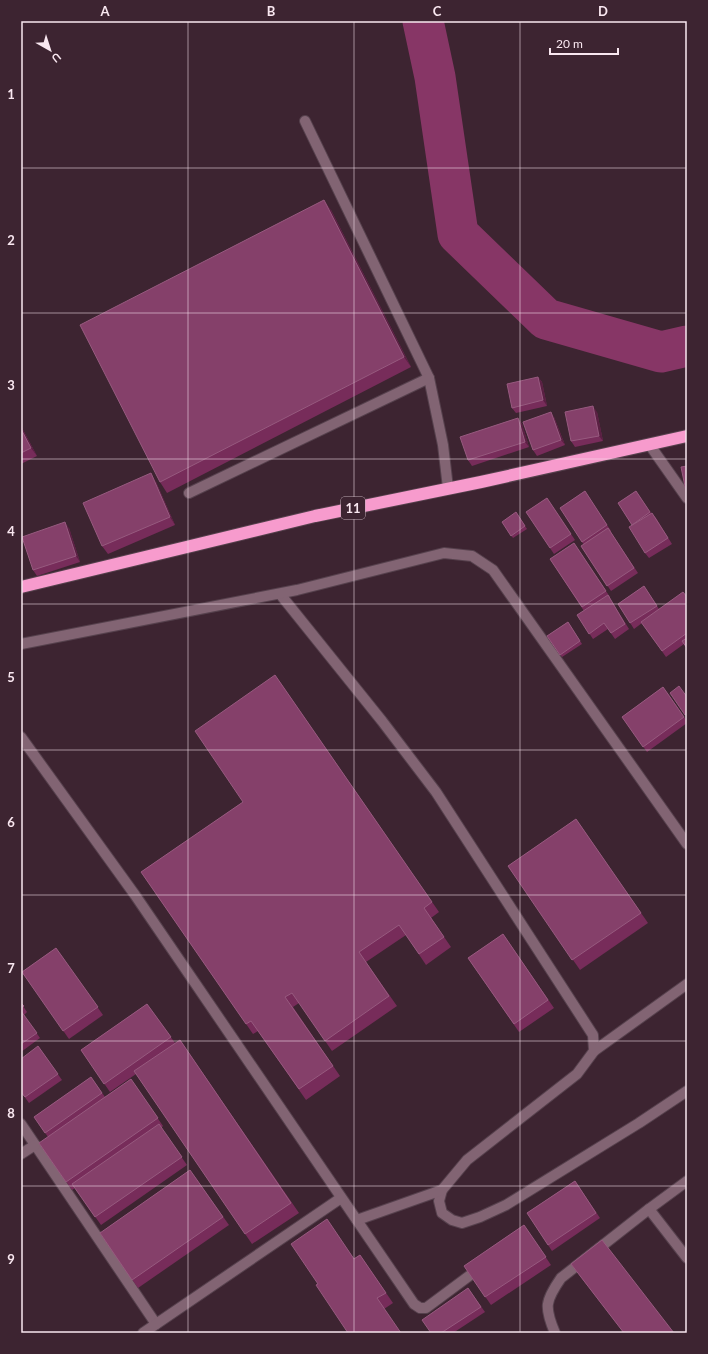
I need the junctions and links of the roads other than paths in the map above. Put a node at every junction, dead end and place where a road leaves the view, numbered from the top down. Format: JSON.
{"nodes":[{"id":1,"x":305,"y":121,"type":"dead end"},
{"id":2,"x":429,"y":378,"type":"junction"},
{"id":3,"x":687,"y":436,"type":"edge"},
{"id":4,"x":649,"y":444,"type":"junction"},
{"id":5,"x":448,"y":488,"type":"junction"},
{"id":6,"x":189,"y":493,"type":"dead end"},
{"id":7,"x":687,"y":498,"type":"edge"},
{"id":8,"x":21,"y":587,"type":"edge"},
{"id":9,"x":280,"y":594,"type":"junction"},
{"id":10,"x":21,"y":644,"type":"edge"},
{"id":11,"x":21,"y":737,"type":"edge"},
{"id":12,"x":687,"y":844,"type":"edge"},
{"id":13,"x":687,"y":984,"type":"edge"},
{"id":14,"x":594,"y":1051,"type":"junction"},
{"id":15,"x":687,"y":1091,"type":"edge"},
{"id":16,"x":21,"y":1124,"type":"edge"},
{"id":17,"x":35,"y":1145,"type":"junction"},
{"id":18,"x":21,"y":1154,"type":"edge"},
{"id":19,"x":687,"y":1181,"type":"edge"},
{"id":20,"x":442,"y":1190,"type":"junction"},
{"id":21,"x":341,"y":1198,"type":"junction"},
{"id":22,"x":649,"y":1209,"type":"junction"},
{"id":23,"x":357,"y":1220,"type":"junction"},
{"id":24,"x":687,"y":1258,"type":"edge"},
{"id":25,"x":469,"y":1276,"type":"edge"},
{"id":26,"x":156,"y":1324,"type":"junction"},
{"id":27,"x":143,"y":1333,"type":"edge"},
{"id":28,"x":554,"y":1333,"type":"edge"}],
"edges":[{"from":1,"to":2,"type":"street"},
{"from":2,"to":5,"type":"street"},
{"from":2,"to":6,"type":"street"},
{"from":3,"to":4,"type":"highway","number":"11"},
{"from":4,"to":5,"type":"highway","number":"11"},
{"from":4,"to":7,"type":"street"},
{"from":5,"to":8,"type":"highway","number":"11"},
{"from":9,"to":10,"type":"street"},
{"from":9,"to":12,"type":"street"},
{"from":9,"to":14,"type":"street"},
{"from":11,"to":21,"type":"street"},
{"from":13,"to":14,"type":"street"},
{"from":14,"to":20,"type":"street"},
{"from":15,"to":20,"type":"street"},
{"from":16,"to":17,"type":"street"},
{"from":17,"to":18,"type":"street"},
{"from":17,"to":26,"type":"street"},
{"from":19,"to":22,"type":"street"},
{"from":20,"to":23,"type":"street"},
{"from":21,"to":23,"type":"street"},
{"from":21,"to":26,"type":"street"},
{"from":22,"to":24,"type":"street"},
{"from":22,"to":28,"type":"street"},
{"from":23,"to":25,"type":"street"},
{"from":26,"to":27,"type":"street"}]}
